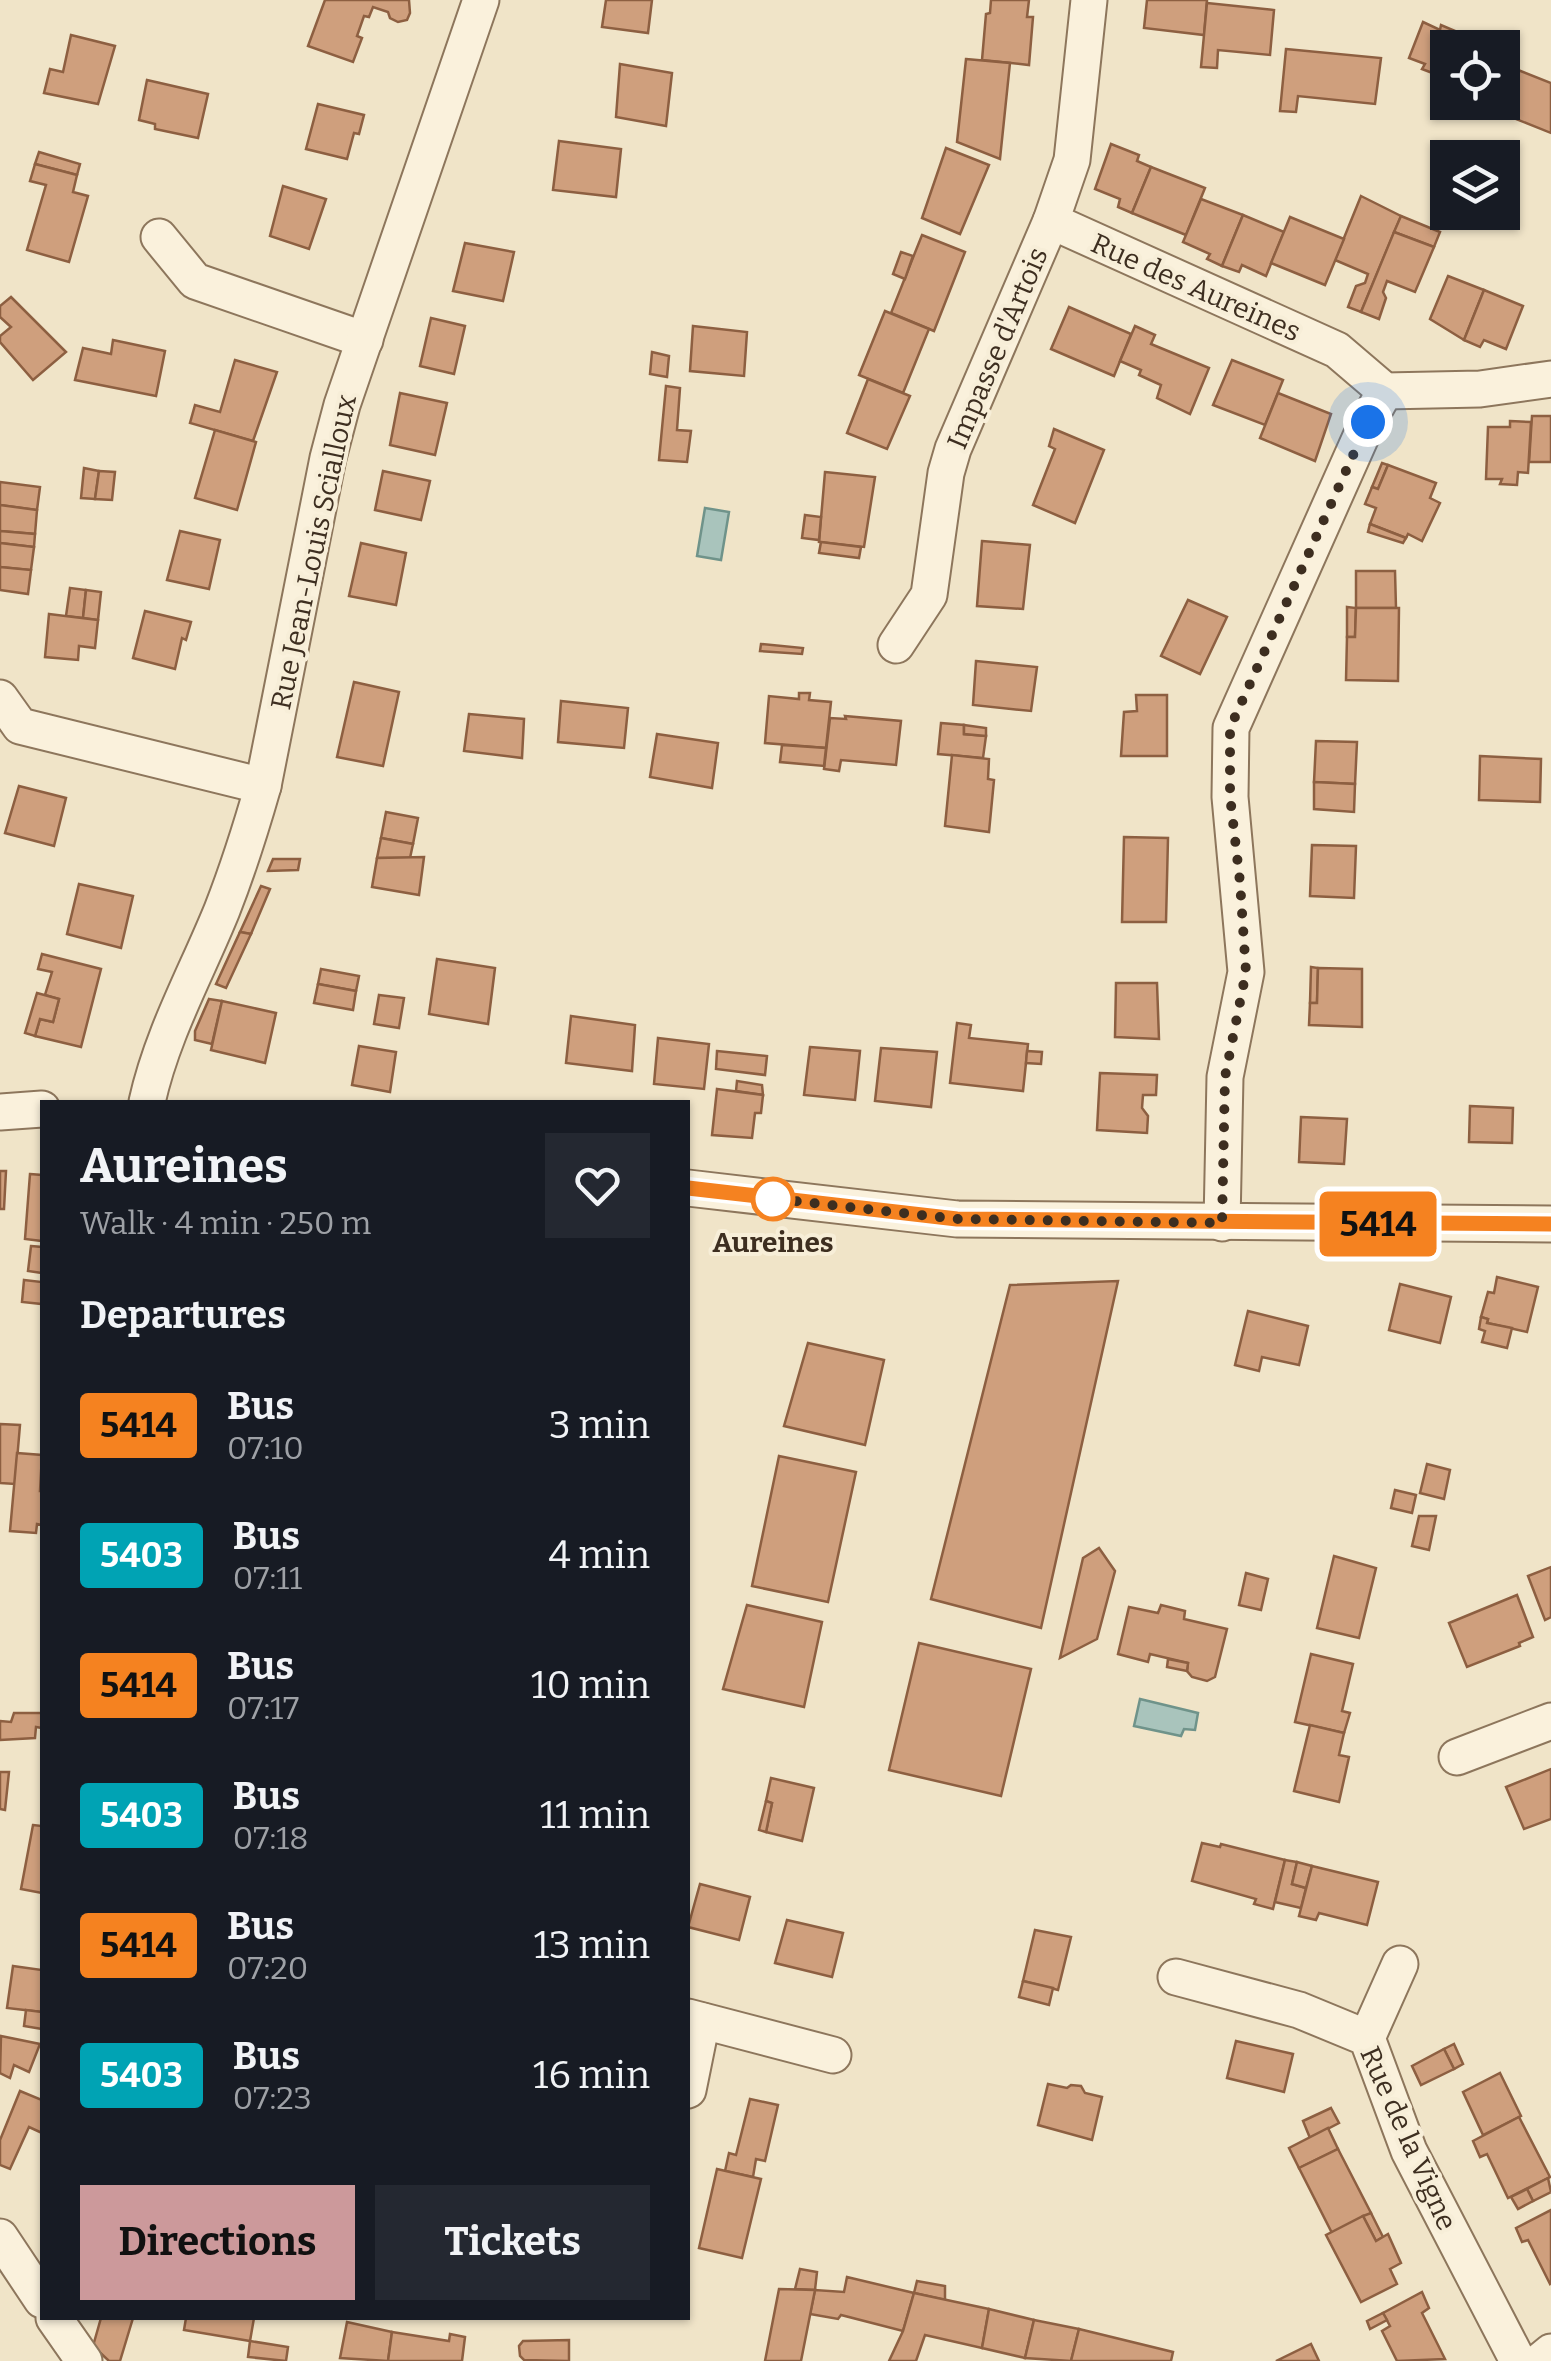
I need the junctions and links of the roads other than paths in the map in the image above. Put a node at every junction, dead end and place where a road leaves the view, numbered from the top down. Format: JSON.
{"nodes":[{"id":1,"x":480,"y":0,"type":"edge"},
{"id":2,"x":1089,"y":0,"type":"edge"},
{"id":3,"x":1051,"y":221,"type":"junction"},
{"id":4,"x":159,"y":237,"type":"dead end"},
{"id":5,"x":366,"y":340,"type":"junction"},
{"id":6,"x":1551,"y":379,"type":"edge"},
{"id":7,"x":1385,"y":391,"type":"junction"},
{"id":8,"x":896,"y":645,"type":"dead end"},
{"id":9,"x":0,"y":698,"type":"edge"},
{"id":10,"x":263,"y":786,"type":"junction"},
{"id":11,"x":147,"y":1100,"type":"edge"},
{"id":12,"x":40,"y":1109,"type":"edge"},
{"id":13,"x":0,"y":1112,"type":"edge"},
{"id":14,"x":690,"y":1188,"type":"edge"},
{"id":15,"x":1222,"y":1223,"type":"junction"},
{"id":16,"x":1551,"y":1224,"type":"edge"},
{"id":17,"x":1551,"y":1721,"type":"edge"},
{"id":18,"x":1458,"y":1757,"type":"dead end"},
{"id":19,"x":1400,"y":1964,"type":"dead end"},
{"id":20,"x":1176,"y":1976,"type":"dead end"},
{"id":21,"x":695,"y":2019,"type":"edge"},
{"id":22,"x":1367,"y":2038,"type":"junction"},
{"id":23,"x":833,"y":2056,"type":"dead end"},
{"id":24,"x":690,"y":2070,"type":"edge"},
{"id":25,"x":0,"y":2237,"type":"edge"},
{"id":26,"x":40,"y":2297,"type":"edge"},
{"id":27,"x":55,"y":2320,"type":"edge"},
{"id":28,"x":1551,"y":2352,"type":"edge"},
{"id":29,"x":84,"y":2361,"type":"edge"},
{"id":30,"x":1518,"y":2361,"type":"edge"},
{"id":31,"x":1540,"y":2361,"type":"edge"}],
"edges":[{"from":1,"to":5,"type":"street","name":"Rue Jean-Louis Scialloux"},
{"from":2,"to":3,"type":"street"},
{"from":3,"to":7,"type":"street","name":"Rue des Aureines"},
{"from":3,"to":8,"type":"street","name":"Impasse d'Artois"},
{"from":4,"to":5,"type":"street"},
{"from":5,"to":10,"type":"street","name":"Rue Jean-Louis Scialloux"},
{"from":6,"to":7,"type":"street"},
{"from":7,"to":15,"type":"street"},
{"from":9,"to":10,"type":"street"},
{"from":10,"to":11,"type":"street","name":"Rue Jean-Louis Scialloux"},
{"from":12,"to":13,"type":"street"},
{"from":14,"to":15,"type":"street"},
{"from":15,"to":16,"type":"street"},
{"from":17,"to":18,"type":"street"},
{"from":19,"to":22,"type":"street"},
{"from":20,"to":22,"type":"street","name":"Rue de la Vigne"},
{"from":21,"to":23,"type":"street"},
{"from":21,"to":24,"type":"street"},
{"from":22,"to":30,"type":"street","name":"Rue de la Vigne"},
{"from":25,"to":26,"type":"street"},
{"from":27,"to":29,"type":"street"},
{"from":28,"to":31,"type":"street"}]}
